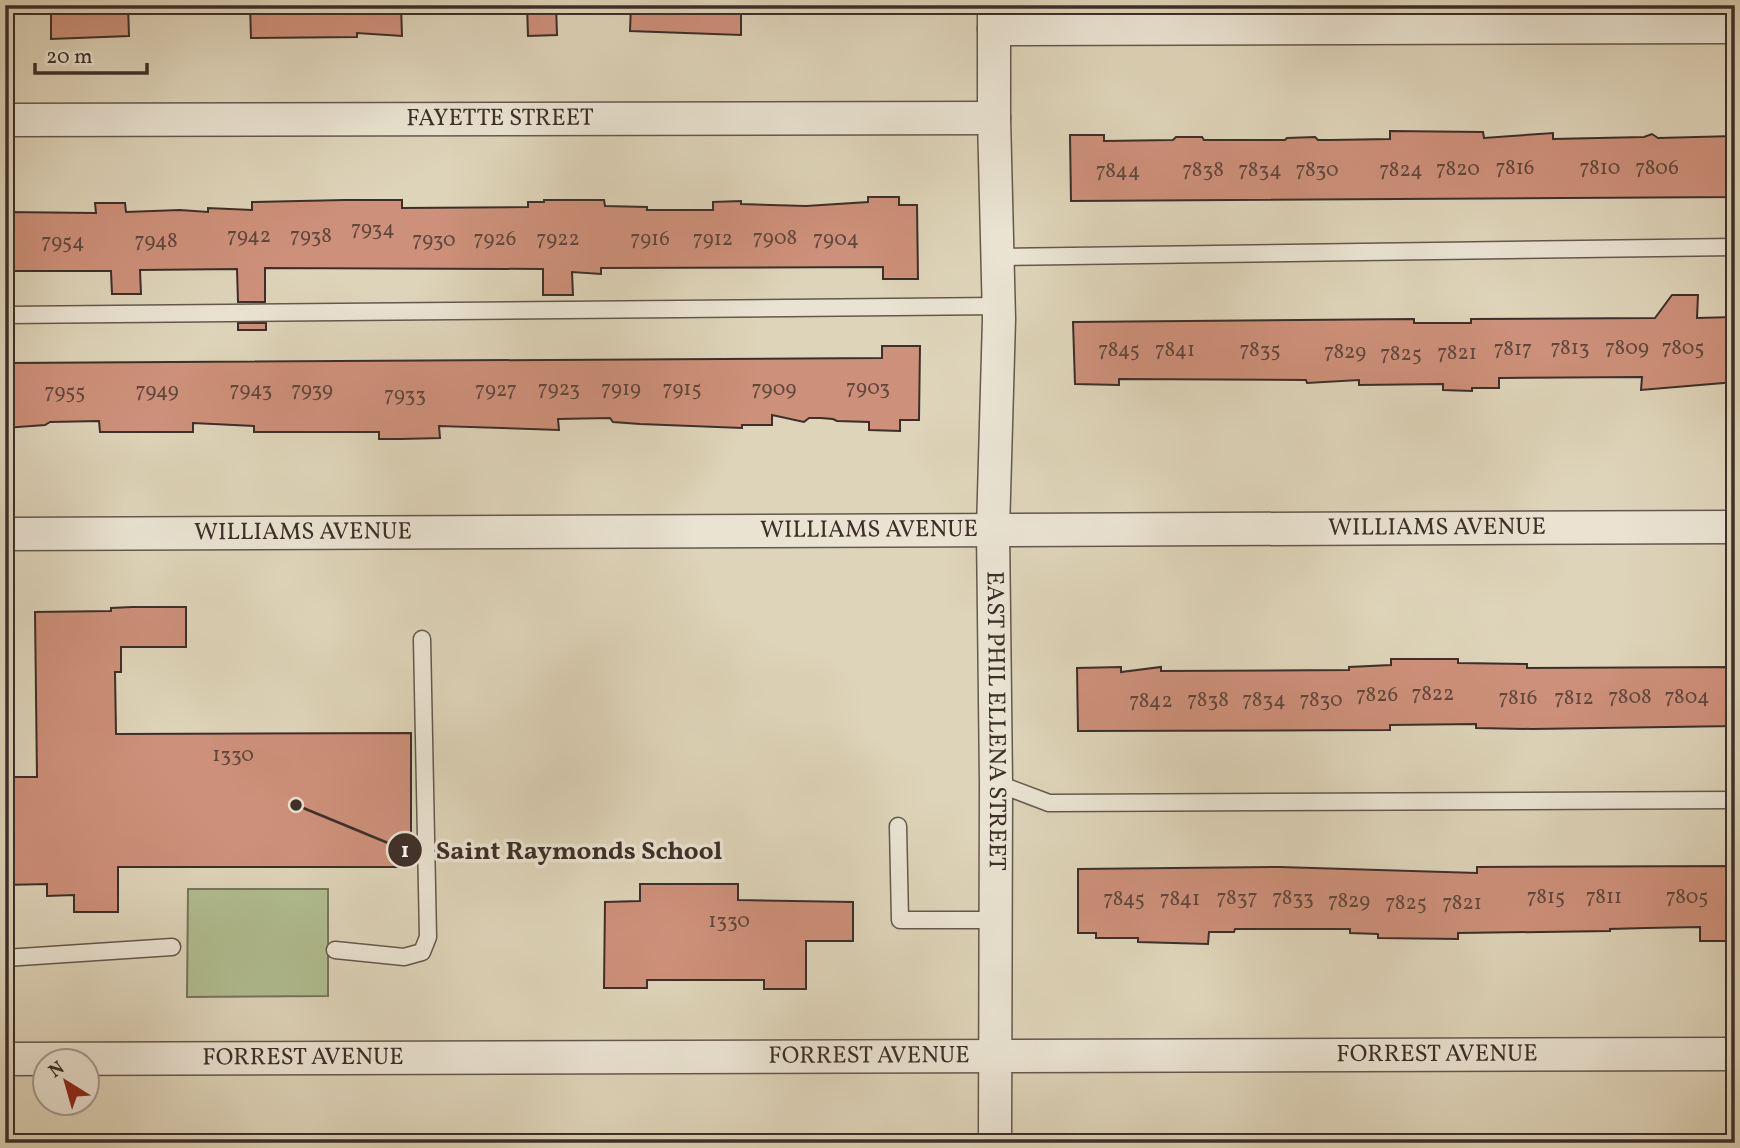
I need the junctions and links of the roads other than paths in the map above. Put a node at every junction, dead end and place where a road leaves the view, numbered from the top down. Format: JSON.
{"nodes":[{"id":1,"x":994,"y":17,"type":"edge"},
{"id":2,"x":1735,"y":27,"type":"edge"},
{"id":3,"x":994,"y":118,"type":"junction"},
{"id":4,"x":5,"y":120,"type":"edge"},
{"id":5,"x":1735,"y":247,"type":"edge"},
{"id":6,"x":998,"y":257,"type":"junction"},
{"id":7,"x":999,"y":306,"type":"junction"},
{"id":8,"x":5,"y":315,"type":"edge"},
{"id":9,"x":1735,"y":527,"type":"edge"},
{"id":10,"x":993,"y":530,"type":"junction"},
{"id":11,"x":5,"y":534,"type":"edge"},
{"id":12,"x":422,"y":639,"type":"dead end"},
{"id":13,"x":996,"y":783,"type":"junction"},
{"id":14,"x":1735,"y":800,"type":"edge"},
{"id":15,"x":898,"y":826,"type":"dead end"},
{"id":16,"x":995,"y":920,"type":"junction"},
{"id":17,"x":172,"y":947,"type":"dead end"},
{"id":18,"x":335,"y":950,"type":"dead end"},
{"id":19,"x":5,"y":958,"type":"edge"},
{"id":20,"x":1735,"y":1054,"type":"edge"},
{"id":21,"x":995,"y":1055,"type":"junction"},
{"id":22,"x":5,"y":1059,"type":"edge"},
{"id":23,"x":995,"y":1143,"type":"edge"}],
"edges":[{"from":1,"to":2,"type":"street"},
{"from":1,"to":3,"type":"street","name":"EAST PHIL ELLENA STREET"},
{"from":3,"to":4,"type":"street","name":"FAYETTE STREET"},
{"from":3,"to":6,"type":"street","name":"EAST PHIL ELLENA STREET"},
{"from":5,"to":6,"type":"lane"},
{"from":6,"to":7,"type":"street","name":"EAST PHIL ELLENA STREET"},
{"from":7,"to":8,"type":"lane"},
{"from":7,"to":10,"type":"street","name":"EAST PHIL ELLENA STREET"},
{"from":9,"to":10,"type":"street","name":"WILLIAMS AVENUE"},
{"from":10,"to":11,"type":"street","name":"WILLIAMS AVENUE"},
{"from":10,"to":13,"type":"street","name":"EAST PHIL ELLENA STREET"},
{"from":12,"to":18,"type":"lane"},
{"from":13,"to":14,"type":"lane"},
{"from":13,"to":16,"type":"street","name":"EAST PHIL ELLENA STREET"},
{"from":15,"to":16,"type":"lane"},
{"from":16,"to":21,"type":"street","name":"EAST PHIL ELLENA STREET"},
{"from":17,"to":19,"type":"lane"},
{"from":20,"to":21,"type":"street","name":"FORREST AVENUE"},
{"from":21,"to":22,"type":"street","name":"FORREST AVENUE"},
{"from":21,"to":23,"type":"street","name":"EAST PHIL ELLENA STREET"}]}
